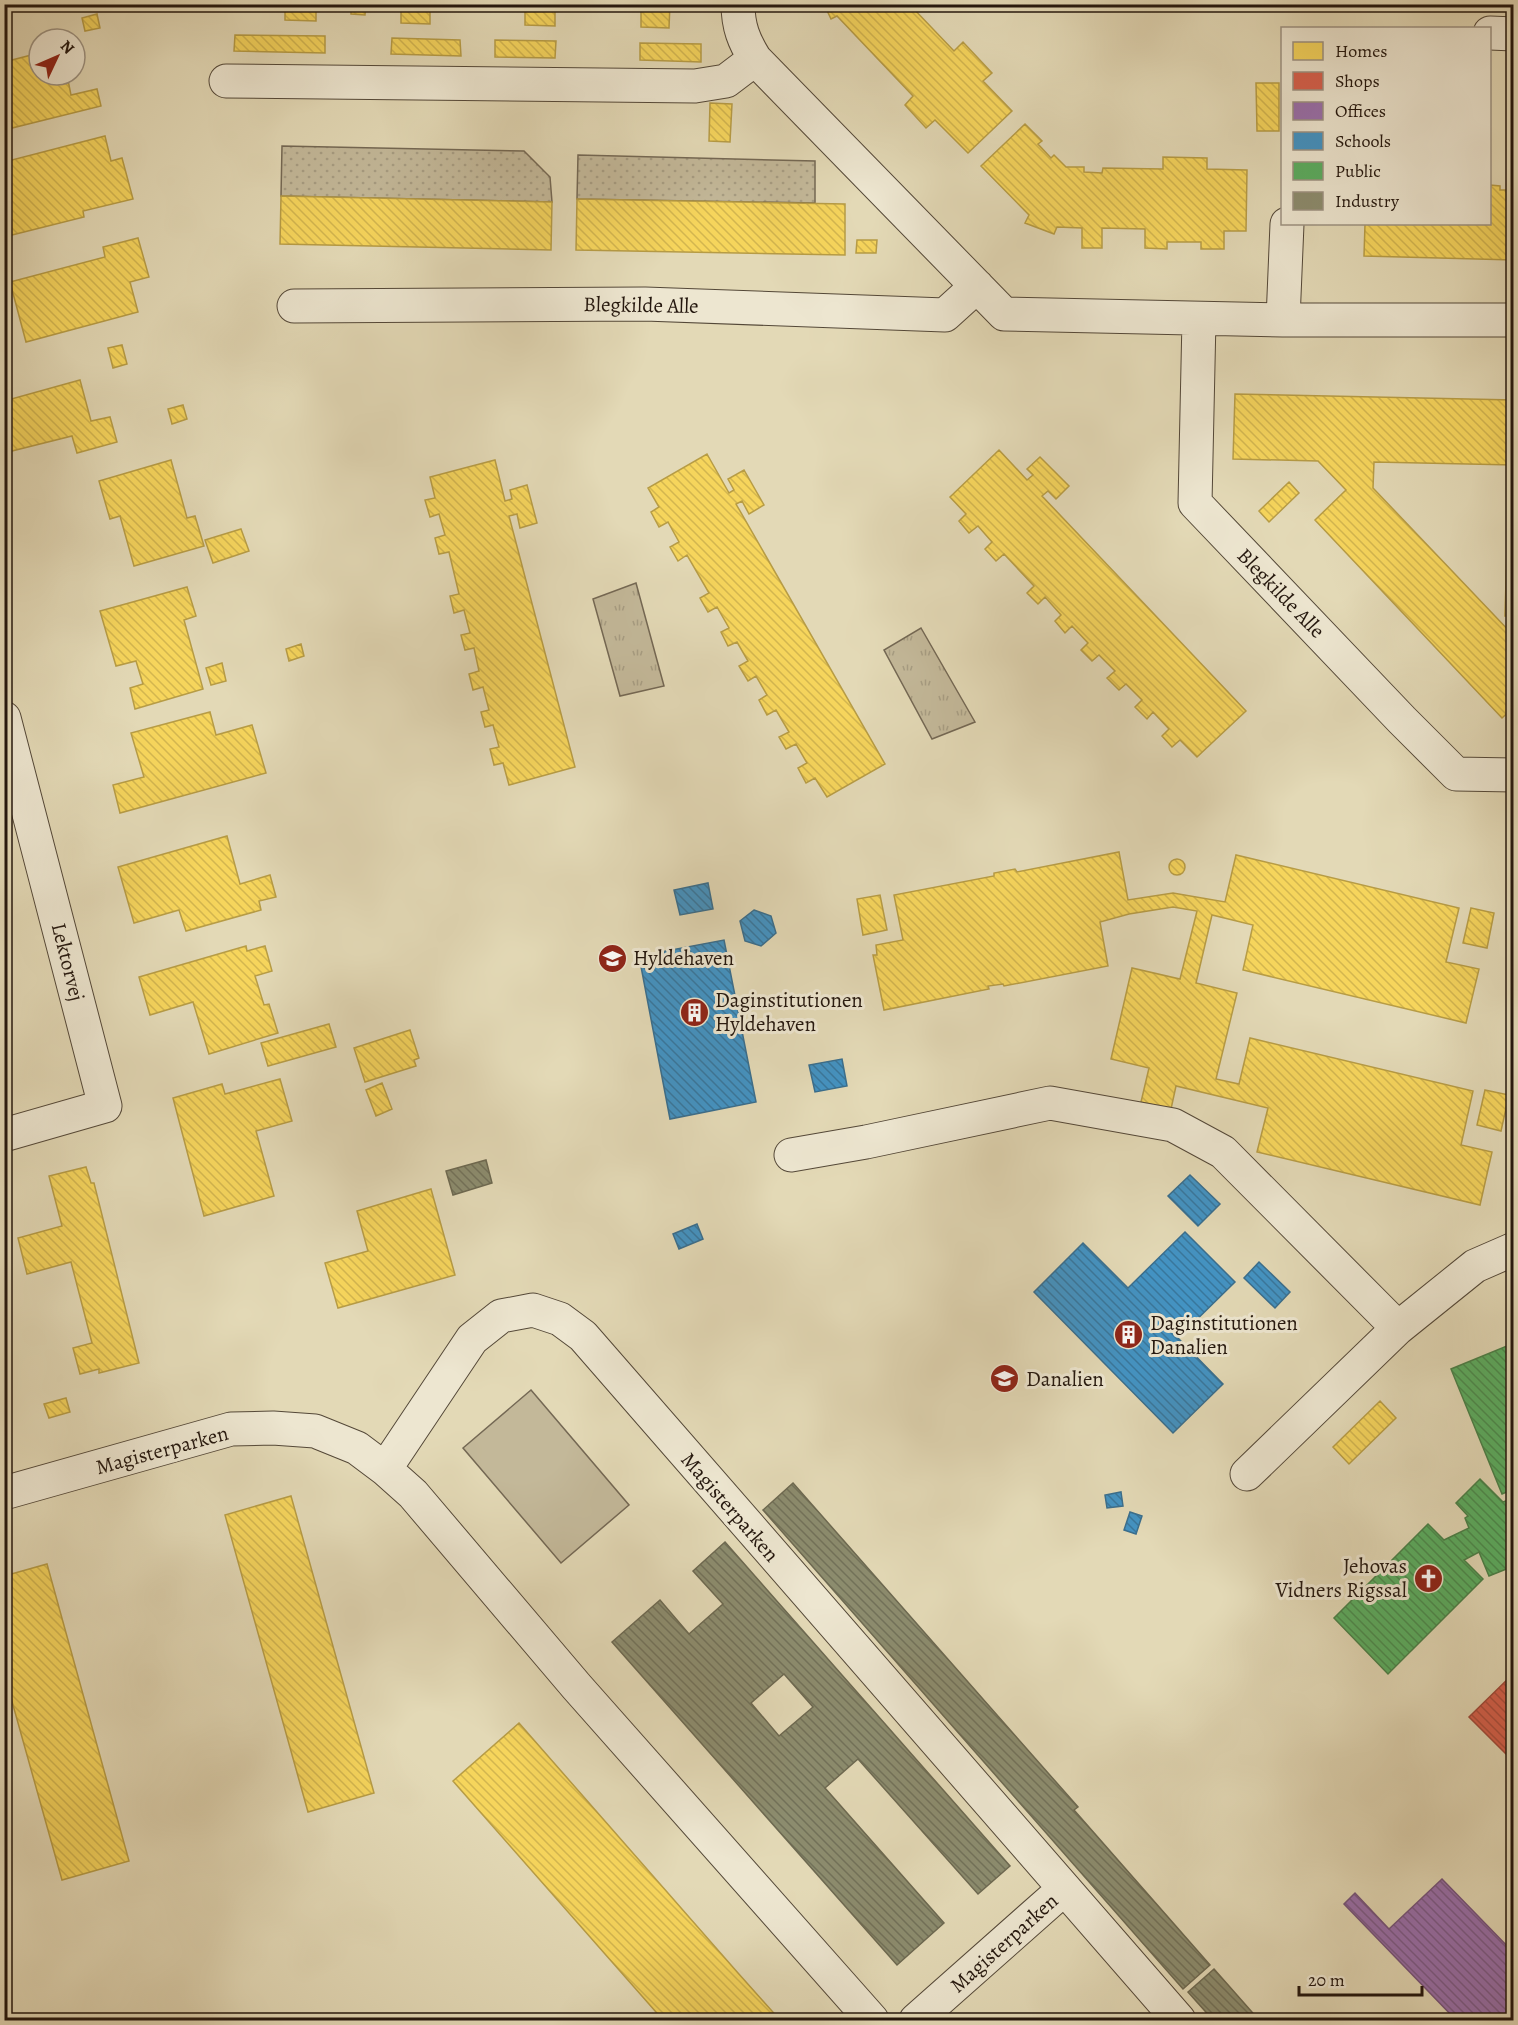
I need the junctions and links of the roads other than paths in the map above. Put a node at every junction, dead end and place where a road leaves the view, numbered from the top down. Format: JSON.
{"nodes":[{"id":1,"x":738,"y":4,"type":"edge"},
{"id":2,"x":1491,"y":33,"type":"edge"},
{"id":3,"x":1514,"y":34,"type":"edge"},
{"id":4,"x":755,"y":59,"type":"junction"},
{"id":5,"x":226,"y":81,"type":"dead end"},
{"id":6,"x":1287,"y":225,"type":"edge"},
{"id":7,"x":977,"y":286,"type":"junction"},
{"id":8,"x":294,"y":306,"type":"dead end"},
{"id":9,"x":1199,"y":319,"type":"junction"},
{"id":10,"x":1282,"y":320,"type":"junction"},
{"id":11,"x":1514,"y":320,"type":"edge"},
{"id":12,"x":4,"y":718,"type":"edge"},
{"id":13,"x":1514,"y":775,"type":"edge"},
{"id":14,"x":4,"y":1135,"type":"edge"},
{"id":15,"x":791,"y":1155,"type":"dead end"},
{"id":16,"x":1514,"y":1249,"type":"edge"},
{"id":17,"x":1398,"y":1328,"type":"junction"},
{"id":18,"x":385,"y":1468,"type":"junction"},
{"id":19,"x":1248,"y":1473,"type":"dead end"},
{"id":20,"x":4,"y":1493,"type":"edge"},
{"id":21,"x":1064,"y":1889,"type":"junction"},
{"id":22,"x":872,"y":2020,"type":"edge"},
{"id":23,"x":916,"y":2020,"type":"edge"},
{"id":24,"x":1179,"y":2020,"type":"edge"}],
"edges":[{"from":1,"to":4,"type":"street"},
{"from":2,"to":3,"type":"street"},
{"from":4,"to":5,"type":"street"},
{"from":4,"to":7,"type":"street"},
{"from":6,"to":10,"type":"street"},
{"from":7,"to":8,"type":"street","name":"Blegkilde Alle"},
{"from":7,"to":9,"type":"street"},
{"from":9,"to":10,"type":"street"},
{"from":9,"to":13,"type":"street","name":"Blegkilde Alle"},
{"from":10,"to":11,"type":"street"},
{"from":12,"to":14,"type":"street","name":"Lektorvej"},
{"from":15,"to":17,"type":"street"},
{"from":16,"to":17,"type":"street"},
{"from":17,"to":19,"type":"street"},
{"from":18,"to":20,"type":"street","name":"Magisterparken"},
{"from":18,"to":21,"type":"street","name":"Magisterparken"},
{"from":18,"to":22,"type":"street","name":"Magisterparken"},
{"from":21,"to":23,"type":"street","name":"Magisterparken"},
{"from":21,"to":24,"type":"street","name":"Magisterparken"}]}
